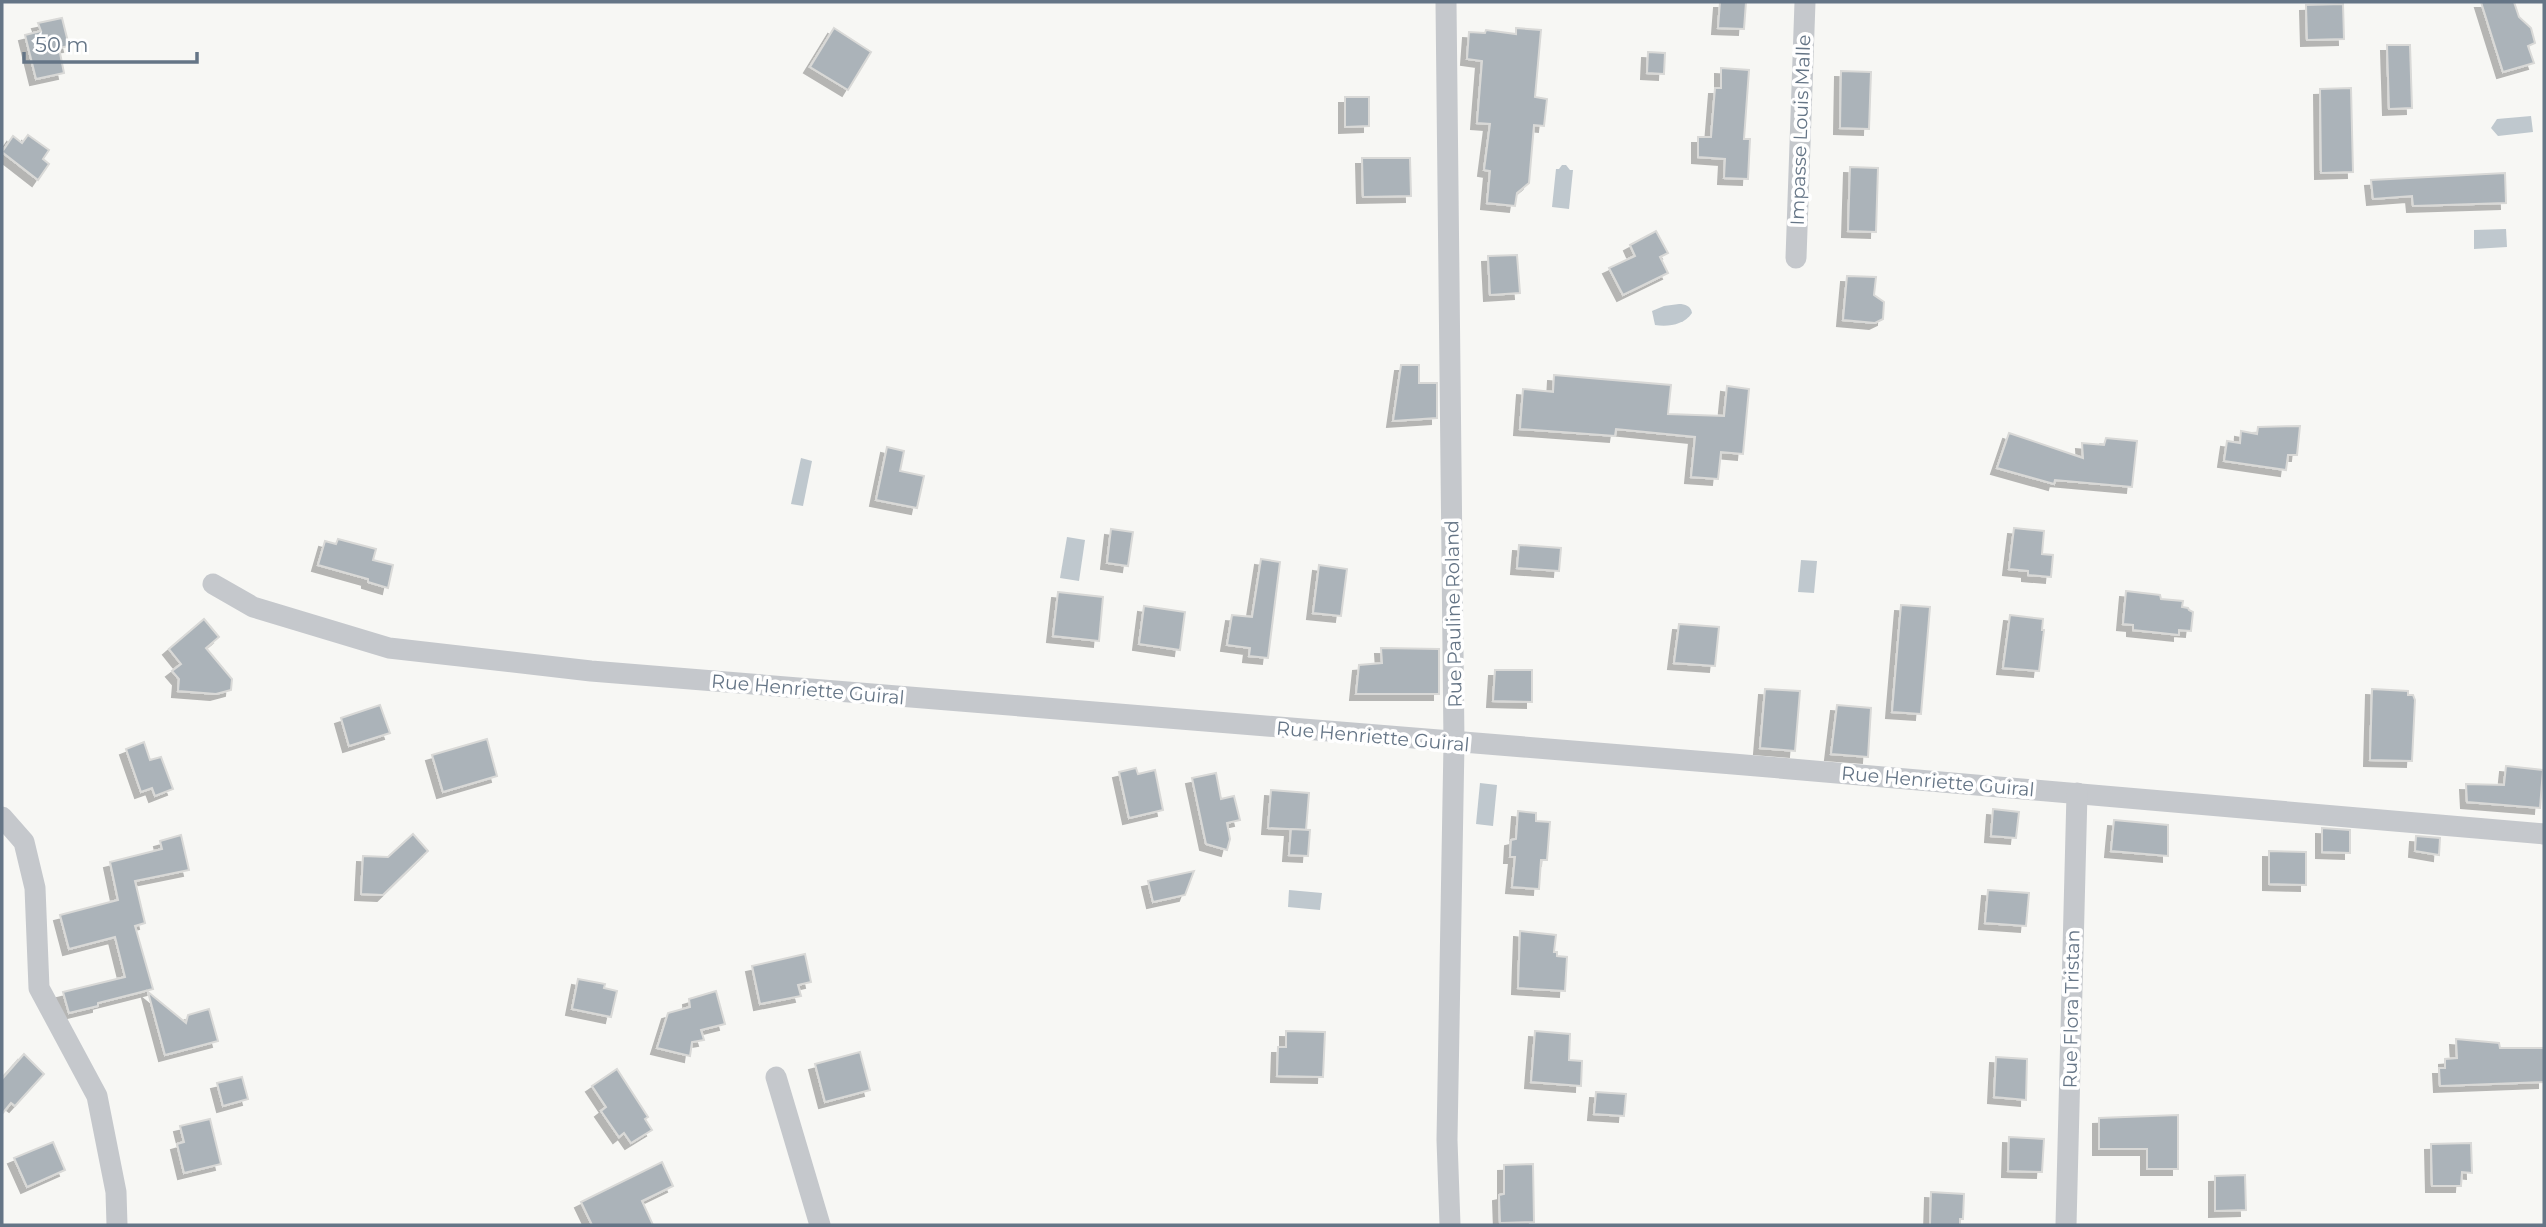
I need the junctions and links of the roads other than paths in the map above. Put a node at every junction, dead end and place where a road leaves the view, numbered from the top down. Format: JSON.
{"nodes":[{"id":1,"x":1446,"y":2,"type":"edge"},
{"id":2,"x":1805,"y":2,"type":"edge"},
{"id":3,"x":1796,"y":258,"type":"dead end"},
{"id":4,"x":213,"y":584,"type":"dead end"},
{"id":5,"x":1454,"y":743,"type":"junction"},
{"id":6,"x":2077,"y":793,"type":"junction"},
{"id":7,"x":2,"y":817,"type":"edge"},
{"id":8,"x":2544,"y":834,"type":"edge"},
{"id":9,"x":776,"y":1077,"type":"dead end"},
{"id":10,"x":117,"y":1225,"type":"edge"},
{"id":11,"x":820,"y":1225,"type":"edge"},
{"id":12,"x":1450,"y":1225,"type":"edge"},
{"id":13,"x":2066,"y":1225,"type":"edge"}],
"edges":[{"from":1,"to":5,"type":"street","name":"Rue Pauline Roland"},
{"from":2,"to":3,"type":"street","name":"Impasse Louis Malle"},
{"from":4,"to":5,"type":"street","name":"Rue Henriette Guiral"},
{"from":5,"to":6,"type":"street","name":"Rue Henriette Guiral"},
{"from":5,"to":12,"type":"street","name":"Rue Pauline Roland"},
{"from":6,"to":8,"type":"street","name":"Rue Henriette Guiral"},
{"from":6,"to":13,"type":"street","name":"Rue Flora Tristan"},
{"from":7,"to":10,"type":"street"},
{"from":9,"to":11,"type":"street"}]}
